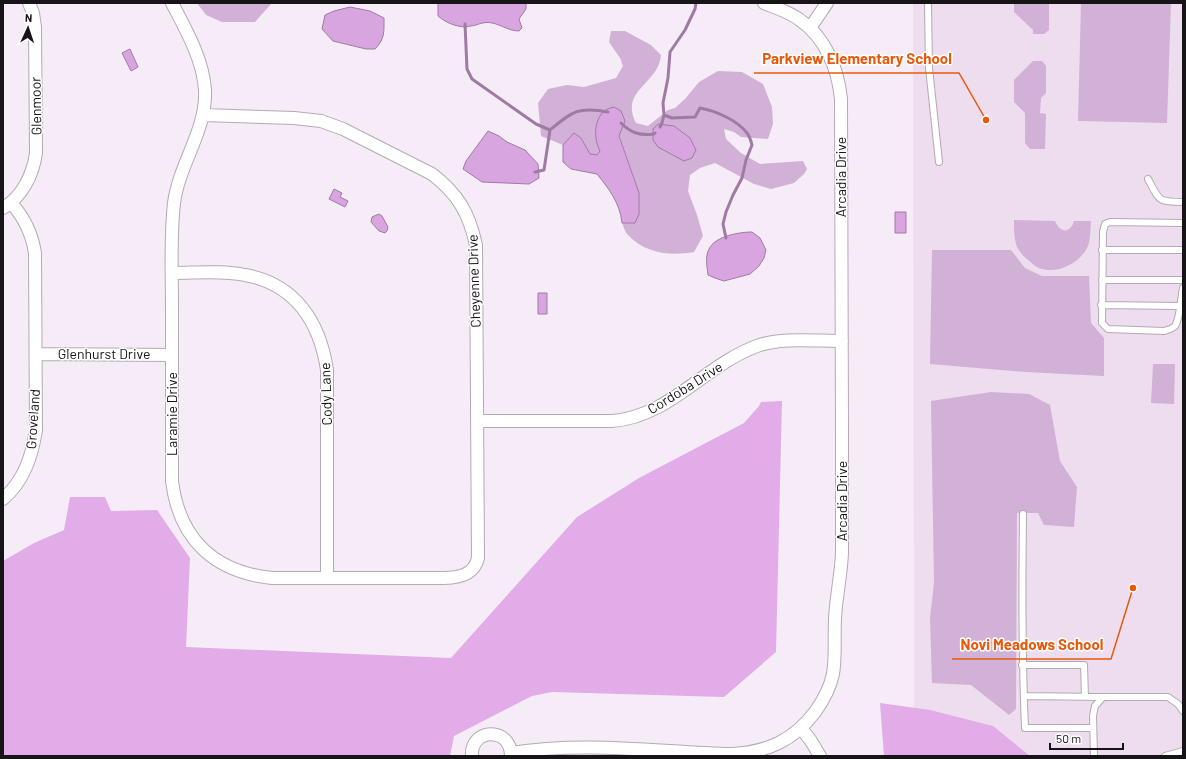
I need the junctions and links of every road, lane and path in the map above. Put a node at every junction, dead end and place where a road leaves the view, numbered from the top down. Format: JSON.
{"nodes":[{"id":1,"x":29,"y":3,"type":"edge"},
{"id":2,"x":172,"y":3,"type":"edge"},
{"id":3,"x":764,"y":3,"type":"edge"},
{"id":4,"x":827,"y":3,"type":"edge"},
{"id":5,"x":928,"y":3,"type":"edge"},
{"id":6,"x":810,"y":28,"type":"junction"},
{"id":7,"x":202,"y":115,"type":"junction"},
{"id":8,"x":939,"y":162,"type":"dead end"},
{"id":9,"x":1148,"y":179,"type":"dead end"},
{"id":10,"x":1183,"y":202,"type":"edge"},
{"id":11,"x":7,"y":206,"type":"edge"},
{"id":12,"x":1183,"y":223,"type":"edge"},
{"id":13,"x":1102,"y":250,"type":"junction"},
{"id":14,"x":1183,"y":250,"type":"edge"},
{"id":15,"x":172,"y":272,"type":"junction"},
{"id":16,"x":1102,"y":280,"type":"junction"},
{"id":17,"x":1183,"y":280,"type":"edge"},
{"id":18,"x":1183,"y":288,"type":"edge"},
{"id":19,"x":1101,"y":305,"type":"junction"},
{"id":20,"x":1180,"y":306,"type":"junction"},
{"id":21,"x":842,"y":341,"type":"junction"},
{"id":22,"x":36,"y":354,"type":"junction"},
{"id":23,"x":172,"y":355,"type":"junction"},
{"id":24,"x":477,"y":421,"type":"junction"},
{"id":25,"x":3,"y":499,"type":"edge"},
{"id":26,"x":1023,"y":514,"type":"dead end"},
{"id":27,"x":472,"y":570,"type":"joint"},
{"id":28,"x":327,"y":578,"type":"junction"},
{"id":29,"x":1022,"y":665,"type":"junction"},
{"id":30,"x":1024,"y":696,"type":"junction"},
{"id":31,"x":1085,"y":697,"type":"junction"},
{"id":32,"x":1103,"y":697,"type":"junction"},
{"id":33,"x":1183,"y":711,"type":"edge"},
{"id":34,"x":801,"y":728,"type":"junction"},
{"id":35,"x":1093,"y":728,"type":"junction"},
{"id":36,"x":1183,"y":751,"type":"edge"},
{"id":37,"x":511,"y":755,"type":"edge"},
{"id":38,"x":472,"y":756,"type":"edge"},
{"id":39,"x":820,"y":756,"type":"edge"},
{"id":40,"x":1094,"y":756,"type":"edge"},
{"id":41,"x":1165,"y":756,"type":"edge"}],
"edges":[{"from":1,"to":11,"type":"street","name":"Glenmoor"},
{"from":2,"to":7,"type":"street","name":"Laramie Drive"},
{"from":3,"to":6,"type":"street","name":"Arcadia Drive"},
{"from":4,"to":6,"type":"street"},
{"from":5,"to":8,"type":"lane"},
{"from":6,"to":21,"type":"street","name":"Arcadia Drive"},
{"from":7,"to":15,"type":"street","name":"Laramie Drive"},
{"from":7,"to":24,"type":"street","name":"Cheyenne Drive"},
{"from":9,"to":10,"type":"lane"},
{"from":11,"to":22,"type":"street","name":"Glenmoor"},
{"from":12,"to":13,"type":"lane"},
{"from":13,"to":14,"type":"lane"},
{"from":13,"to":16,"type":"lane"},
{"from":15,"to":23,"type":"street","name":"Laramie Drive"},
{"from":15,"to":28,"type":"street","name":"Cody Lane"},
{"from":16,"to":17,"type":"lane"},
{"from":16,"to":19,"type":"lane"},
{"from":18,"to":20,"type":"lane"},
{"from":19,"to":20,"type":"lane"},
{"from":19,"to":20,"type":"lane"},
{"from":21,"to":24,"type":"street","name":"Cordoba Drive"},
{"from":21,"to":34,"type":"street","name":"Arcadia Drive"},
{"from":22,"to":23,"type":"street","name":"Glenhurst Drive"},
{"from":22,"to":25,"type":"street","name":"Groveland"},
{"from":23,"to":28,"type":"street","name":"Laramie Drive"},
{"from":24,"to":27,"type":"street","name":"Cheyenne Drive"},
{"from":26,"to":29,"type":"lane"},
{"from":27,"to":28,"type":"street","name":"Laramie Drive"},
{"from":29,"to":30,"type":"lane"},
{"from":29,"to":31,"type":"lane"},
{"from":30,"to":31,"type":"lane"},
{"from":30,"to":35,"type":"lane"},
{"from":31,"to":32,"type":"lane"},
{"from":32,"to":33,"type":"lane"},
{"from":32,"to":35,"type":"lane"},
{"from":34,"to":37,"type":"street","name":"Arcadia Drive"},
{"from":34,"to":39,"type":"street"},
{"from":35,"to":40,"type":"lane"},
{"from":36,"to":41,"type":"lane"},
{"from":37,"to":38,"type":"street"}]}
